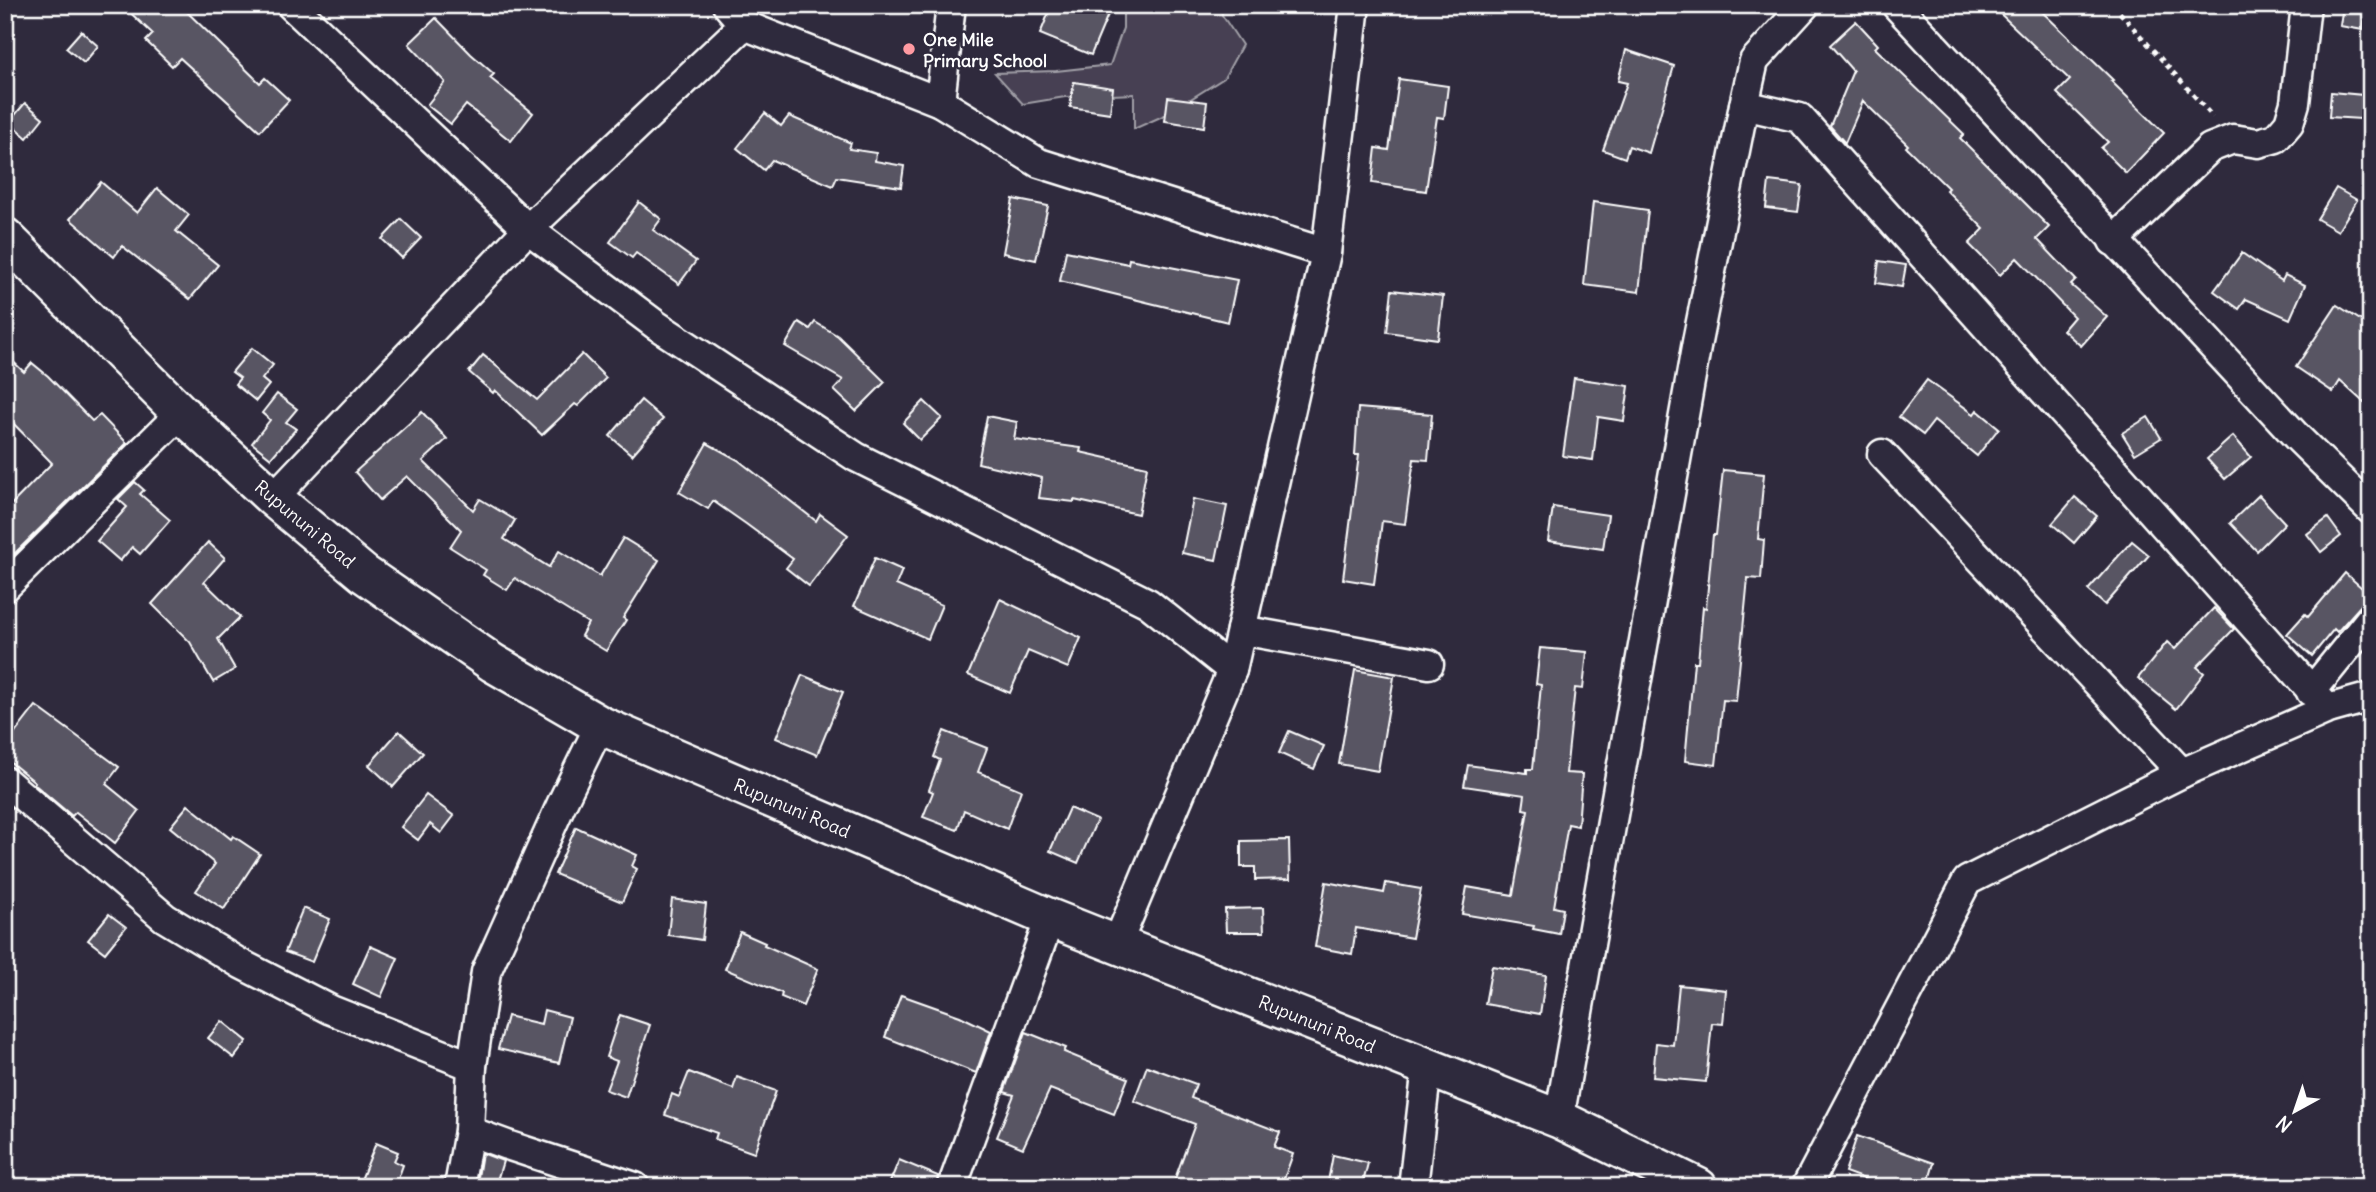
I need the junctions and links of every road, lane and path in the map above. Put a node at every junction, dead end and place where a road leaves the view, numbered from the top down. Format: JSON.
{"nodes":[{"id":1,"x":291,"y":5,"type":"edge"},
{"id":2,"x":951,"y":5,"type":"edge"},
{"id":3,"x":1355,"y":5,"type":"edge"},
{"id":4,"x":1805,"y":5,"type":"edge"},
{"id":5,"x":1896,"y":5,"type":"edge"},
{"id":6,"x":2113,"y":5,"type":"edge"},
{"id":7,"x":2306,"y":5,"type":"edge"},
{"id":8,"x":735,"y":15,"type":"edge"},
{"id":9,"x":940,"y":102,"type":"junction"},
{"id":10,"x":1744,"y":105,"type":"junction"},
{"id":11,"x":2233,"y":139,"type":"junction"},
{"id":12,"x":528,"y":229,"type":"junction"},
{"id":13,"x":5,"y":237,"type":"edge"},
{"id":14,"x":2113,"y":241,"type":"junction"},
{"id":15,"x":1326,"y":253,"type":"junction"},
{"id":16,"x":181,"y":413,"type":"junction"},
{"id":17,"x":1882,"y":454,"type":"dead end"},
{"id":18,"x":272,"y":498,"type":"junction"},
{"id":19,"x":2371,"y":510,"type":"edge"},
{"id":20,"x":5,"y":587,"type":"edge"},
{"id":21,"x":2371,"y":618,"type":"edge"},
{"id":22,"x":1241,"y":630,"type":"junction"},
{"id":23,"x":1429,"y":664,"type":"dead end"},
{"id":24,"x":1232,"y":670,"type":"junction"},
{"id":25,"x":2371,"y":697,"type":"edge"},
{"id":26,"x":2320,"y":701,"type":"junction"},
{"id":27,"x":600,"y":725,"type":"junction"},
{"id":28,"x":2182,"y":773,"type":"junction"},
{"id":29,"x":5,"y":781,"type":"edge"},
{"id":30,"x":1050,"y":918,"type":"junction"},
{"id":31,"x":1117,"y":944,"type":"junction"},
{"id":32,"x":471,"y":1066,"type":"junction"},
{"id":33,"x":1427,"y":1067,"type":"junction"},
{"id":34,"x":1559,"y":1119,"type":"junction"},
{"id":35,"x":469,"y":1131,"type":"junction"},
{"id":36,"x":459,"y":1187,"type":"edge"},
{"id":37,"x":635,"y":1187,"type":"edge"},
{"id":38,"x":952,"y":1187,"type":"edge"},
{"id":39,"x":1413,"y":1187,"type":"edge"},
{"id":40,"x":1698,"y":1187,"type":"edge"},
{"id":41,"x":1806,"y":1187,"type":"edge"}],
"edges":[{"from":1,"to":12,"type":"street"},
{"from":2,"to":9,"type":"street"},
{"from":3,"to":15,"type":"street"},
{"from":4,"to":10,"type":"street"},
{"from":5,"to":14,"type":"street"},
{"from":6,"to":11,"type":"path"},
{"from":7,"to":11,"type":"street"},
{"from":8,"to":9,"type":"street"},
{"from":8,"to":12,"type":"street"},
{"from":9,"to":15,"type":"street"},
{"from":10,"to":26,"type":"street"},
{"from":10,"to":34,"type":"street"},
{"from":11,"to":14,"type":"street"},
{"from":12,"to":18,"type":"street"},
{"from":12,"to":24,"type":"street"},
{"from":13,"to":16,"type":"main road","name":"Rupununi Road"},
{"from":14,"to":19,"type":"street"},
{"from":15,"to":22,"type":"street"},
{"from":16,"to":18,"type":"main road","name":"Rupununi Road"},
{"from":16,"to":20,"type":"street"},
{"from":17,"to":28,"type":"street"},
{"from":18,"to":27,"type":"main road","name":"Rupununi Road"},
{"from":21,"to":26,"type":"street"},
{"from":22,"to":23,"type":"street"},
{"from":22,"to":24,"type":"street"},
{"from":24,"to":31,"type":"street"},
{"from":25,"to":26,"type":"street"},
{"from":26,"to":28,"type":"street"},
{"from":27,"to":30,"type":"main road","name":"Rupununi Road"},
{"from":27,"to":32,"type":"street"},
{"from":28,"to":41,"type":"street"},
{"from":29,"to":32,"type":"street"},
{"from":30,"to":31,"type":"main road","name":"Rupununi Road"},
{"from":30,"to":38,"type":"street"},
{"from":31,"to":33,"type":"main road","name":"Rupununi Road"},
{"from":32,"to":35,"type":"street"},
{"from":33,"to":34,"type":"main road","name":"Rupununi Road"},
{"from":33,"to":39,"type":"street"},
{"from":34,"to":40,"type":"main road","name":"Rupununi Road"},
{"from":35,"to":36,"type":"street"},
{"from":35,"to":37,"type":"street"}]}
